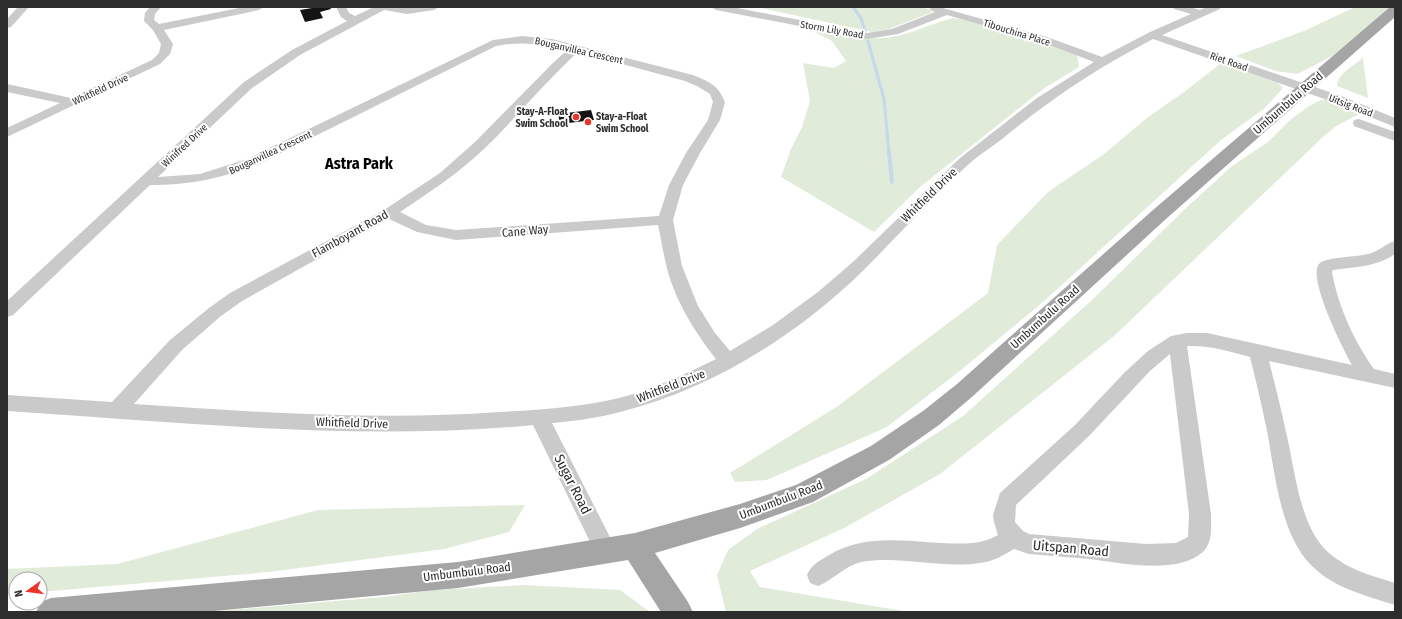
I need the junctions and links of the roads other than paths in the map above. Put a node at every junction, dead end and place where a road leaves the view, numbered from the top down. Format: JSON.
{"nodes":[{"id":1,"x":24,"y":7,"type":"edge"},
{"id":2,"x":156,"y":7,"type":"edge"},
{"id":3,"x":259,"y":7,"type":"edge"},
{"id":4,"x":341,"y":7,"type":"edge"},
{"id":5,"x":383,"y":7,"type":"edge"},
{"id":6,"x":434,"y":7,"type":"edge"},
{"id":7,"x":716,"y":7,"type":"edge"},
{"id":8,"x":929,"y":7,"type":"edge"},
{"id":9,"x":1178,"y":7,"type":"edge"},
{"id":10,"x":1216,"y":7,"type":"edge"},
{"id":11,"x":1395,"y":10,"type":"edge"},
{"id":12,"x":946,"y":12,"type":"junction"},
{"id":13,"x":1200,"y":13,"type":"junction"},
{"id":14,"x":355,"y":21,"type":"junction"},
{"id":15,"x":7,"y":25,"type":"edge"},
{"id":16,"x":157,"y":28,"type":"junction"},
{"id":17,"x":1153,"y":34,"type":"junction"},
{"id":18,"x":576,"y":48,"type":"junction"},
{"id":19,"x":1103,"y":62,"type":"junction"},
{"id":20,"x":7,"y":88,"type":"edge"},
{"id":21,"x":1306,"y":88,"type":"junction"},
{"id":22,"x":72,"y":102,"type":"junction"},
{"id":23,"x":1359,"y":123,"type":"dead end"},
{"id":24,"x":1395,"y":123,"type":"edge"},
{"id":25,"x":7,"y":133,"type":"edge"},
{"id":26,"x":1395,"y":137,"type":"edge"},
{"id":27,"x":145,"y":181,"type":"junction"},
{"id":28,"x":389,"y":213,"type":"junction"},
{"id":29,"x":665,"y":220,"type":"junction"},
{"id":30,"x":1395,"y":246,"type":"edge"},
{"id":31,"x":7,"y":311,"type":"edge"},
{"id":32,"x":1177,"y":341,"type":"junction"},
{"id":33,"x":1258,"y":352,"type":"junction"},
{"id":34,"x":728,"y":362,"type":"junction"},
{"id":35,"x":1368,"y":375,"type":"junction"},
{"id":36,"x":1395,"y":381,"type":"edge"},
{"id":37,"x":7,"y":403,"type":"edge"},
{"id":38,"x":117,"y":410,"type":"junction"},
{"id":39,"x":539,"y":417,"type":"junction"},
{"id":40,"x":1014,"y":538,"type":"junction"},
{"id":41,"x":635,"y":546,"type":"junction"},
{"id":42,"x":606,"y":552,"type":"junction"},
{"id":43,"x":818,"y":575,"type":"dead end"},
{"id":44,"x":1395,"y":594,"type":"edge"},
{"id":45,"x":51,"y":612,"type":"edge"},
{"id":46,"x":678,"y":612,"type":"edge"}],
"edges":[{"from":1,"to":15,"type":"street"},
{"from":2,"to":16,"type":"street"},
{"from":3,"to":16,"type":"street"},
{"from":4,"to":14,"type":"street"},
{"from":5,"to":6,"type":"street"},
{"from":5,"to":14,"type":"street","name":"Winifred Drive"},
{"from":7,"to":12,"type":"street","name":"Storm Lily Road"},
{"from":8,"to":12,"type":"street","name":"Tibouchina Place"},
{"from":9,"to":13,"type":"street"},
{"from":10,"to":13,"type":"street","name":"Whitfield Drive"},
{"from":11,"to":21,"type":"main road","name":"Umbumbulu Road"},
{"from":12,"to":19,"type":"street","name":"Tibouchina Place"},
{"from":13,"to":17,"type":"street","name":"Whitfield Drive"},
{"from":14,"to":27,"type":"street","name":"Winifred Drive"},
{"from":16,"to":22,"type":"street","name":"Whitfield Drive"},
{"from":17,"to":19,"type":"street","name":"Whitfield Drive"},
{"from":17,"to":21,"type":"street","name":"Riet Road"},
{"from":18,"to":27,"type":"street","name":"Bouganvillea Crescent"},
{"from":18,"to":28,"type":"street","name":"Flamboyant Road"},
{"from":18,"to":29,"type":"street","name":"Bouganvillea Crescent"},
{"from":19,"to":34,"type":"street","name":"Whitfield Drive"},
{"from":20,"to":22,"type":"street"},
{"from":21,"to":24,"type":"street","name":"Uitsig Road"},
{"from":21,"to":41,"type":"main road","name":"Umbumbulu Road"},
{"from":22,"to":25,"type":"street","name":"Whitfield Drive"},
{"from":23,"to":26,"type":"street"},
{"from":27,"to":31,"type":"street","name":"Winifred Drive"},
{"from":28,"to":29,"type":"street","name":"Cane Way"},
{"from":28,"to":38,"type":"street","name":"Flamboyant Road"},
{"from":29,"to":34,"type":"street","name":"Bouganvillea Crescent"},
{"from":30,"to":35,"type":"street"},
{"from":32,"to":33,"type":"street"},
{"from":32,"to":40,"type":"street"},
{"from":32,"to":40,"type":"street","name":"Uitspan Road"},
{"from":33,"to":35,"type":"street"},
{"from":33,"to":44,"type":"street"},
{"from":34,"to":39,"type":"street","name":"Whitfield Drive"},
{"from":35,"to":36,"type":"street"},
{"from":37,"to":38,"type":"street","name":"Whitfield Drive"},
{"from":38,"to":39,"type":"street","name":"Whitfield Drive"},
{"from":39,"to":42,"type":"street","name":"Sugar Road"},
{"from":40,"to":43,"type":"street"},
{"from":41,"to":42,"type":"main road","name":"Umbumbulu Road"},
{"from":41,"to":46,"type":"main road"},
{"from":42,"to":45,"type":"main road","name":"Umbumbulu Road"}]}
